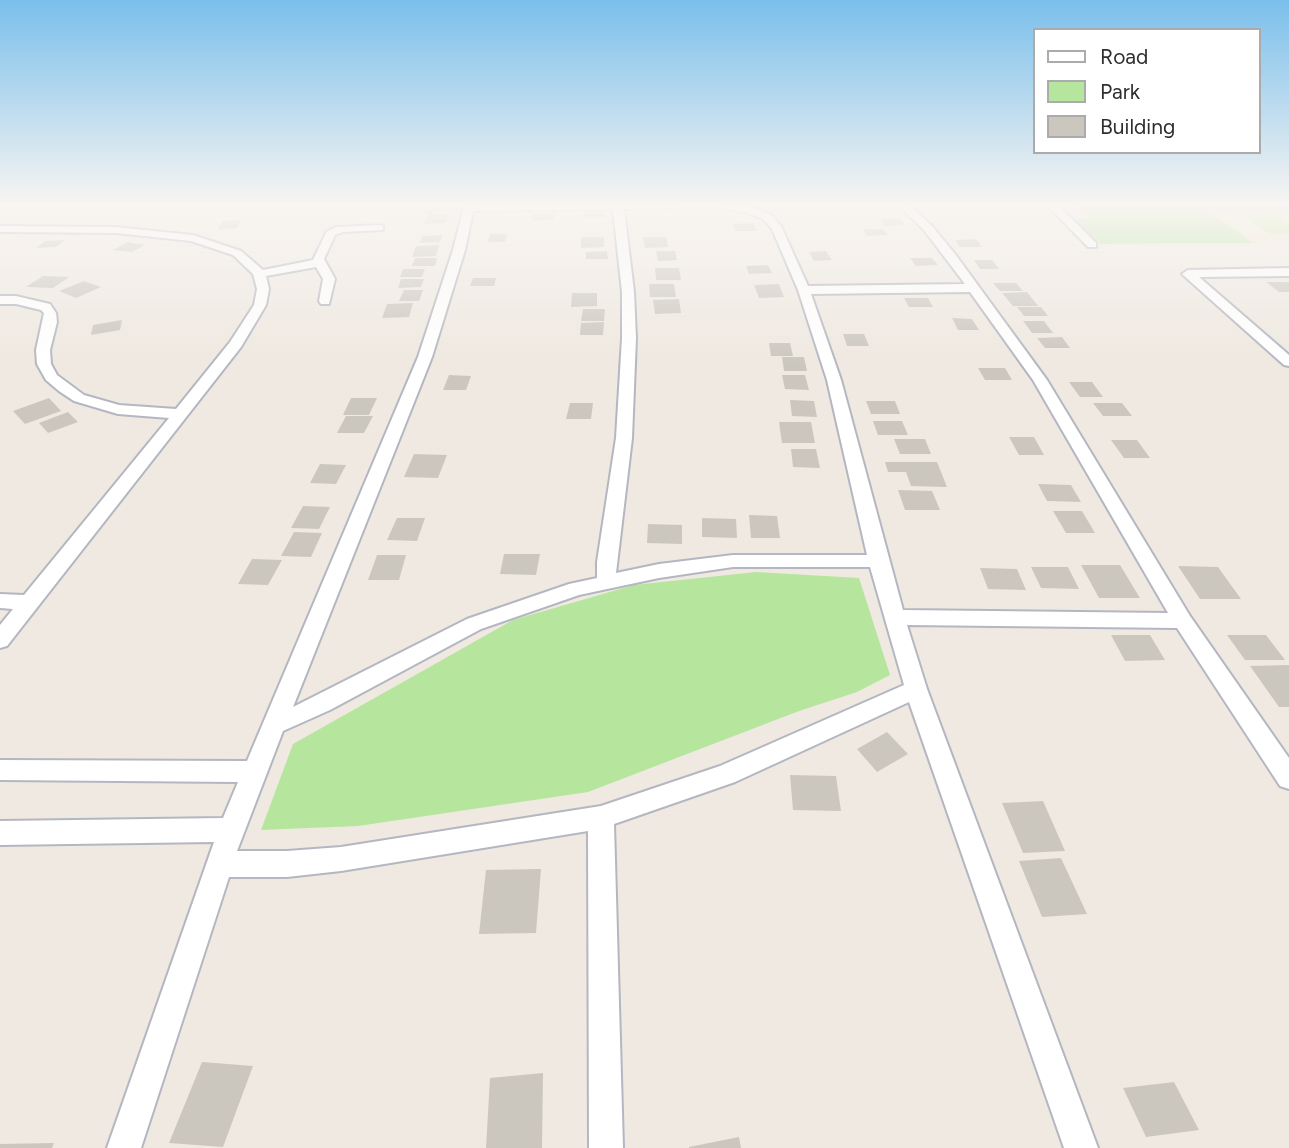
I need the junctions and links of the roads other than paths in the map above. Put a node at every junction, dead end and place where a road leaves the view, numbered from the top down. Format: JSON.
{"nodes":[{"id":1,"x":240,"y":257,"type":"edge"},
{"id":2,"x":321,"y":257,"type":"edge"},
{"id":3,"x":455,"y":257,"type":"edge"},
{"id":4,"x":624,"y":257,"type":"edge"},
{"id":5,"x":789,"y":257,"type":"edge"},
{"id":6,"x":950,"y":257,"type":"edge"},
{"id":7,"x":318,"y":263,"type":"junction"},
{"id":8,"x":1289,"y":272,"type":"edge"},
{"id":9,"x":260,"y":274,"type":"junction"},
{"id":10,"x":975,"y":288,"type":"junction"},
{"id":11,"x":804,"y":290,"type":"junction"},
{"id":12,"x":0,"y":300,"type":"edge"},
{"id":13,"x":326,"y":301,"type":"dead end"},
{"id":14,"x":1289,"y":362,"type":"edge"},
{"id":15,"x":180,"y":414,"type":"junction"},
{"id":16,"x":877,"y":561,"type":"junction"},
{"id":17,"x":607,"y":581,"type":"junction"},
{"id":18,"x":0,"y":601,"type":"edge"},
{"id":19,"x":30,"y":603,"type":"junction"},
{"id":20,"x":896,"y":617,"type":"junction"},
{"id":21,"x":1184,"y":621,"type":"junction"},
{"id":22,"x":0,"y":640,"type":"edge"},
{"id":23,"x":916,"y":690,"type":"junction"},
{"id":24,"x":272,"y":726,"type":"junction"},
{"id":25,"x":0,"y":770,"type":"edge"},
{"id":26,"x":254,"y":772,"type":"junction"},
{"id":27,"x":1289,"y":778,"type":"edge"},
{"id":28,"x":601,"y":817,"type":"junction"},
{"id":29,"x":231,"y":831,"type":"junction"},
{"id":30,"x":0,"y":833,"type":"edge"},
{"id":31,"x":220,"y":863,"type":"junction"},
{"id":32,"x":124,"y":1148,"type":"edge"},
{"id":33,"x":606,"y":1148,"type":"edge"},
{"id":34,"x":1081,"y":1148,"type":"edge"}],
"edges":[{"from":1,"to":9,"type":"street"},
{"from":2,"to":7,"type":"street"},
{"from":3,"to":24,"type":"street"},
{"from":4,"to":17,"type":"street"},
{"from":5,"to":11,"type":"street"},
{"from":6,"to":10,"type":"street"},
{"from":7,"to":9,"type":"street"},
{"from":7,"to":13,"type":"street"},
{"from":8,"to":14,"type":"street"},
{"from":9,"to":15,"type":"street"},
{"from":10,"to":11,"type":"street"},
{"from":10,"to":21,"type":"street"},
{"from":11,"to":16,"type":"street"},
{"from":12,"to":15,"type":"street"},
{"from":15,"to":19,"type":"street"},
{"from":16,"to":17,"type":"street"},
{"from":16,"to":20,"type":"street"},
{"from":17,"to":24,"type":"street"},
{"from":18,"to":19,"type":"street"},
{"from":19,"to":22,"type":"street"},
{"from":20,"to":21,"type":"street"},
{"from":20,"to":23,"type":"street"},
{"from":21,"to":27,"type":"street"},
{"from":23,"to":28,"type":"street"},
{"from":23,"to":34,"type":"street"},
{"from":24,"to":26,"type":"street"},
{"from":25,"to":26,"type":"street"},
{"from":26,"to":29,"type":"street"},
{"from":28,"to":31,"type":"street"},
{"from":28,"to":33,"type":"street"},
{"from":29,"to":30,"type":"street"},
{"from":29,"to":31,"type":"street"},
{"from":31,"to":32,"type":"street"}]}
